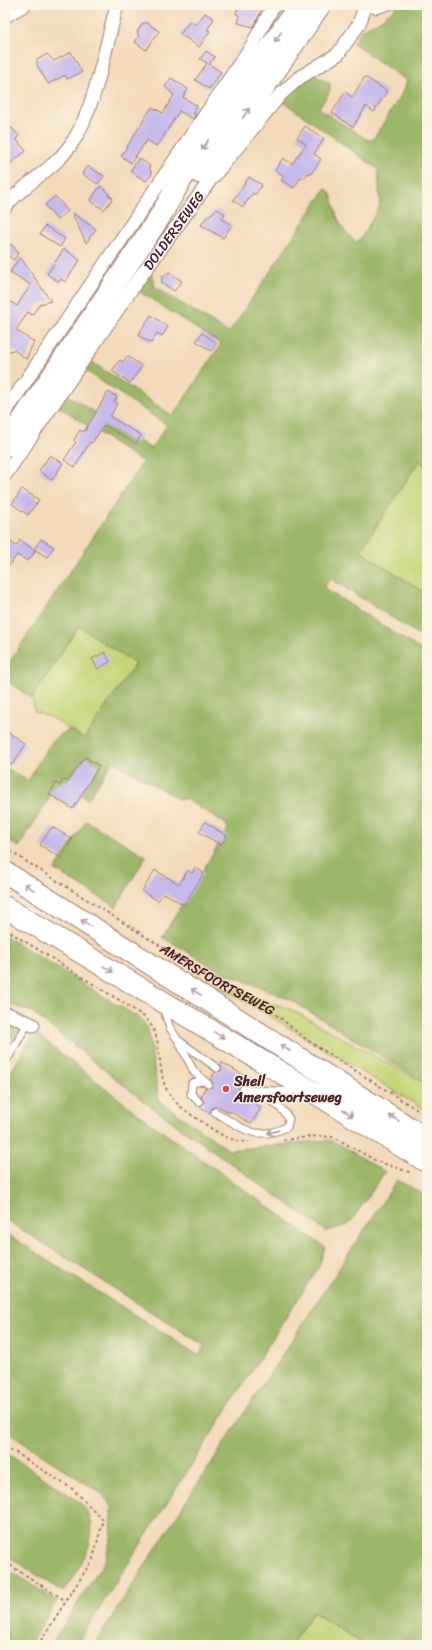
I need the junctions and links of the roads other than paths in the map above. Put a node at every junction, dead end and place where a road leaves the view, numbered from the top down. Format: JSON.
{"nodes":[{"id":1,"x":24,"y":5,"type":"edge"},
{"id":2,"x":117,"y":5,"type":"edge"},
{"id":3,"x":274,"y":5,"type":"edge"},
{"id":4,"x":299,"y":5,"type":"edge"},
{"id":5,"x":320,"y":5,"type":"edge"},
{"id":6,"x":393,"y":5,"type":"edge"},
{"id":7,"x":363,"y":6,"type":"edge"},
{"id":8,"x":5,"y":16,"type":"edge"},
{"id":9,"x":5,"y":207,"type":"edge"},
{"id":10,"x":159,"y":218,"type":"junction"},
{"id":11,"x":5,"y":412,"type":"edge"},
{"id":12,"x":5,"y":446,"type":"edge"},
{"id":13,"x":5,"y":476,"type":"edge"},
{"id":14,"x":5,"y":872,"type":"edge"},
{"id":15,"x":5,"y":907,"type":"edge"},
{"id":16,"x":162,"y":1001,"type":"junction"},
{"id":17,"x":5,"y":1013,"type":"edge"},
{"id":18,"x":30,"y":1024,"type":"joint"},
{"id":19,"x":178,"y":1040,"type":"junction"},
{"id":20,"x":5,"y":1063,"type":"edge"},
{"id":21,"x":217,"y":1068,"type":"dead end"},
{"id":22,"x":315,"y":1092,"type":"junction"},
{"id":23,"x":199,"y":1102,"type":"dead end"},
{"id":24,"x":215,"y":1112,"type":"dead end"},
{"id":25,"x":427,"y":1139,"type":"edge"},
{"id":26,"x":427,"y":1162,"type":"edge"}],
"edges":[{"from":1,"to":8,"type":"street"},
{"from":2,"to":9,"type":"street"},
{"from":3,"to":11,"type":"street"},
{"from":4,"to":10,"type":"main road","name":"DOLDERSEWEG","one_way":true},
{"from":10,"to":5,"type":"main road","name":"DOLDERSEWEG","one_way":true},
{"from":6,"to":7,"type":"lane"},
{"from":7,"to":13,"type":"street","name":"DOLDERSEWEG"},
{"from":10,"to":12,"type":"main road","name":"DOLDERSEWEG"},
{"from":25,"to":14,"type":"main road","name":"AMERSFOORTSEWEG","one_way":true},
{"from":15,"to":16,"type":"main road","one_way":true},
{"from":16,"to":19,"type":"lane"},
{"from":16,"to":22,"type":"main road","one_way":true},
{"from":17,"to":18,"type":"street"},
{"from":18,"to":20,"type":"lane"},
{"from":19,"to":21,"type":"lane"},
{"from":19,"to":23,"type":"lane"},
{"from":22,"to":24,"type":"lane","one_way":true},
{"from":22,"to":26,"type":"main road","one_way":true}]}
